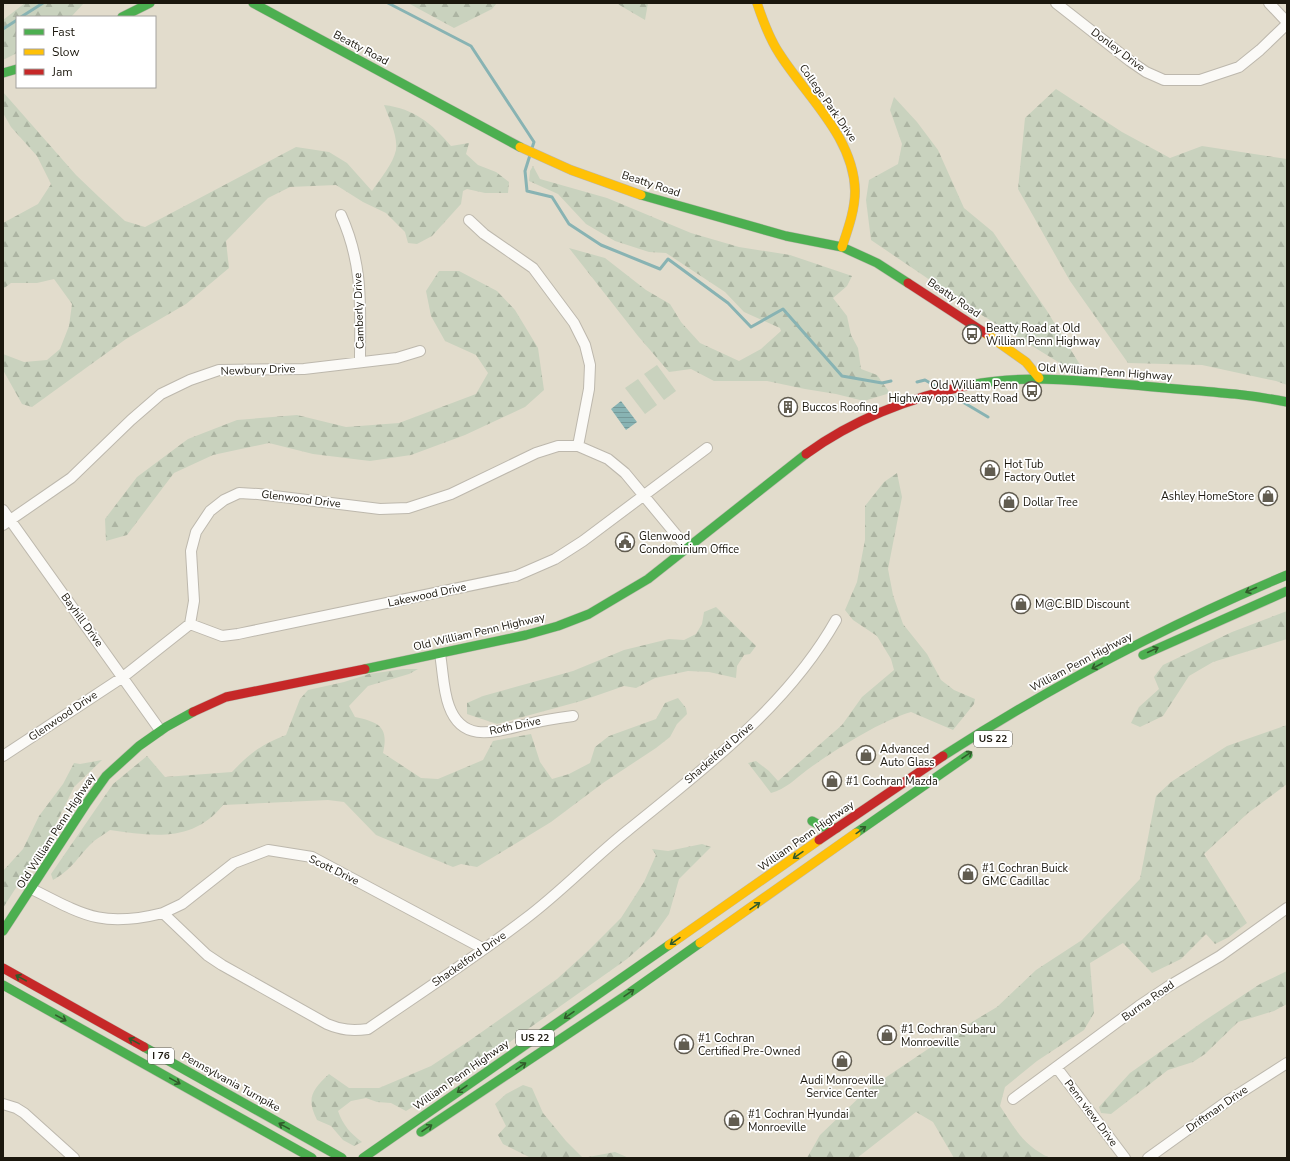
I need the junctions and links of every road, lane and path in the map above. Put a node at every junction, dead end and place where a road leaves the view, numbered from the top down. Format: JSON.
{"nodes":[{"id":1,"x":150,"y":3,"type":"edge"},
{"id":2,"x":253,"y":3,"type":"edge"},
{"id":3,"x":757,"y":3,"type":"edge"},
{"id":4,"x":1056,"y":3,"type":"edge"},
{"id":5,"x":1269,"y":3,"type":"edge"},
{"id":6,"x":124,"y":16,"type":"edge"},
{"id":7,"x":1287,"y":23,"type":"edge"},
{"id":8,"x":16,"y":69,"type":"edge"},
{"id":9,"x":3,"y":73,"type":"edge"},
{"id":10,"x":341,"y":214,"type":"dead end"},
{"id":11,"x":469,"y":220,"type":"dead end"},
{"id":12,"x":842,"y":247,"type":"junction"},
{"id":13,"x":420,"y":351,"type":"dead end"},
{"id":14,"x":360,"y":362,"type":"junction"},
{"id":15,"x":1039,"y":378,"type":"junction"},
{"id":16,"x":1287,"y":402,"type":"edge"},
{"id":17,"x":578,"y":446,"type":"junction"},
{"id":18,"x":707,"y":448,"type":"dead end"},
{"id":19,"x":644,"y":494,"type":"junction"},
{"id":20,"x":3,"y":510,"type":"edge"},
{"id":21,"x":6,"y":522,"type":"edge"},
{"id":22,"x":688,"y":549,"type":"junction"},
{"id":23,"x":1287,"y":575,"type":"edge"},
{"id":24,"x":1287,"y":591,"type":"edge"},
{"id":25,"x":836,"y":620,"type":"dead end"},
{"id":26,"x":190,"y":624,"type":"junction"},
{"id":27,"x":440,"y":654,"type":"junction"},
{"id":28,"x":1132,"y":660,"type":"dead end"},
{"id":29,"x":123,"y":677,"type":"junction"},
{"id":30,"x":573,"y":716,"type":"dead end"},
{"id":31,"x":160,"y":730,"type":"junction"},
{"id":32,"x":976,"y":749,"type":"dead end"},
{"id":33,"x":3,"y":756,"type":"edge"},
{"id":34,"x":837,"y":828,"type":"junction"},
{"id":35,"x":810,"y":847,"type":"junction"},
{"id":36,"x":32,"y":889,"type":"junction"},
{"id":37,"x":1287,"y":908,"type":"edge"},
{"id":38,"x":163,"y":913,"type":"junction"},
{"id":39,"x":3,"y":931,"type":"edge"},
{"id":40,"x":484,"y":949,"type":"junction"},
{"id":41,"x":3,"y":968,"type":"edge"},
{"id":42,"x":3,"y":985,"type":"edge"},
{"id":43,"x":1287,"y":1063,"type":"edge"},
{"id":44,"x":1057,"y":1068,"type":"junction"},
{"id":45,"x":1014,"y":1099,"type":"dead end"},
{"id":46,"x":3,"y":1104,"type":"edge"},
{"id":47,"x":414,"y":1137,"type":"dead end"},
{"id":48,"x":309,"y":1156,"type":"edge"},
{"id":49,"x":74,"y":1158,"type":"edge"},
{"id":50,"x":342,"y":1158,"type":"edge"},
{"id":51,"x":363,"y":1158,"type":"edge"},
{"id":52,"x":1125,"y":1158,"type":"edge"},
{"id":53,"x":1148,"y":1158,"type":"edge"}],
"edges":[{"from":1,"to":6,"type":"main road"},
{"from":2,"to":12,"type":"main road","name":"Beatty Road"},
{"from":3,"to":12,"type":"main road","name":"College Park Drive"},
{"from":4,"to":7,"type":"street","name":"Donley Drive"},
{"from":5,"to":7,"type":"street"},
{"from":8,"to":9,"type":"main road"},
{"from":10,"to":14,"type":"street","name":"Camberly Drive"},
{"from":11,"to":17,"type":"street"},
{"from":12,"to":15,"type":"main road","name":"Beatty Road"},
{"from":13,"to":14,"type":"street","name":"Newbury Drive"},
{"from":14,"to":21,"type":"street","name":"Newbury Drive"},
{"from":15,"to":16,"type":"main road","name":"Old William Penn Highway"},
{"from":15,"to":22,"type":"main road","name":"Old William Penn Highway"},
{"from":17,"to":19,"type":"street","name":"Glenwood Drive"},
{"from":17,"to":26,"type":"street","name":"Glenwood Drive"},
{"from":18,"to":19,"type":"street","name":"Lakewood Drive"},
{"from":19,"to":22,"type":"street","name":"Glenwood Drive"},
{"from":19,"to":26,"type":"street","name":"Lakewood Drive"},
{"from":20,"to":21,"type":"street","name":"Bayhill Drive"},
{"from":21,"to":29,"type":"street","name":"Bayhill Drive"},
{"from":22,"to":27,"type":"main road","name":"Old William Penn Highway"},
{"from":23,"to":34,"type":"main road","name":"William Penn Highway","number":"US 22","one_way":true},
{"from":28,"to":24,"type":"main road","name":"William Penn Highway","one_way":true},
{"from":25,"to":40,"type":"street","name":"Shackelford Drive"},
{"from":26,"to":29,"type":"street","name":"Glenwood Drive"},
{"from":27,"to":30,"type":"street","name":"Roth Drive"},
{"from":27,"to":31,"type":"main road","name":"Old William Penn Highway"},
{"from":29,"to":31,"type":"street","name":"Bayhill Drive"},
{"from":29,"to":33,"type":"street","name":"Glenwood Drive"},
{"from":31,"to":36,"type":"main road","name":"Old William Penn Highway"},
{"from":47,"to":32,"type":"main road","number":"US 22","one_way":true},
{"from":34,"to":35,"type":"main road","name":"William Penn Highway","number":"US 22"},
{"from":34,"to":35,"type":"main road"},
{"from":35,"to":51,"type":"main road","name":"William Penn Highway","number":"US 22","one_way":true},
{"from":36,"to":38,"type":"street"},
{"from":36,"to":39,"type":"main road","name":"Old William Penn Highway"},
{"from":37,"to":44,"type":"street","name":"Burma Road"},
{"from":38,"to":40,"type":"street","name":"Scott Drive"},
{"from":38,"to":40,"type":"street","name":"Shackelford Drive"},
{"from":50,"to":41,"type":"main road","name":"Pennsylvania Turnpike","number":"I 76","one_way":true},
{"from":42,"to":48,"type":"main road","number":"I 76","one_way":true},
{"from":43,"to":53,"type":"street","name":"Driftman Drive"},
{"from":44,"to":45,"type":"street","name":"Burma Road"},
{"from":44,"to":52,"type":"street","name":"Penn view Drive"},
{"from":46,"to":49,"type":"street"}]}
